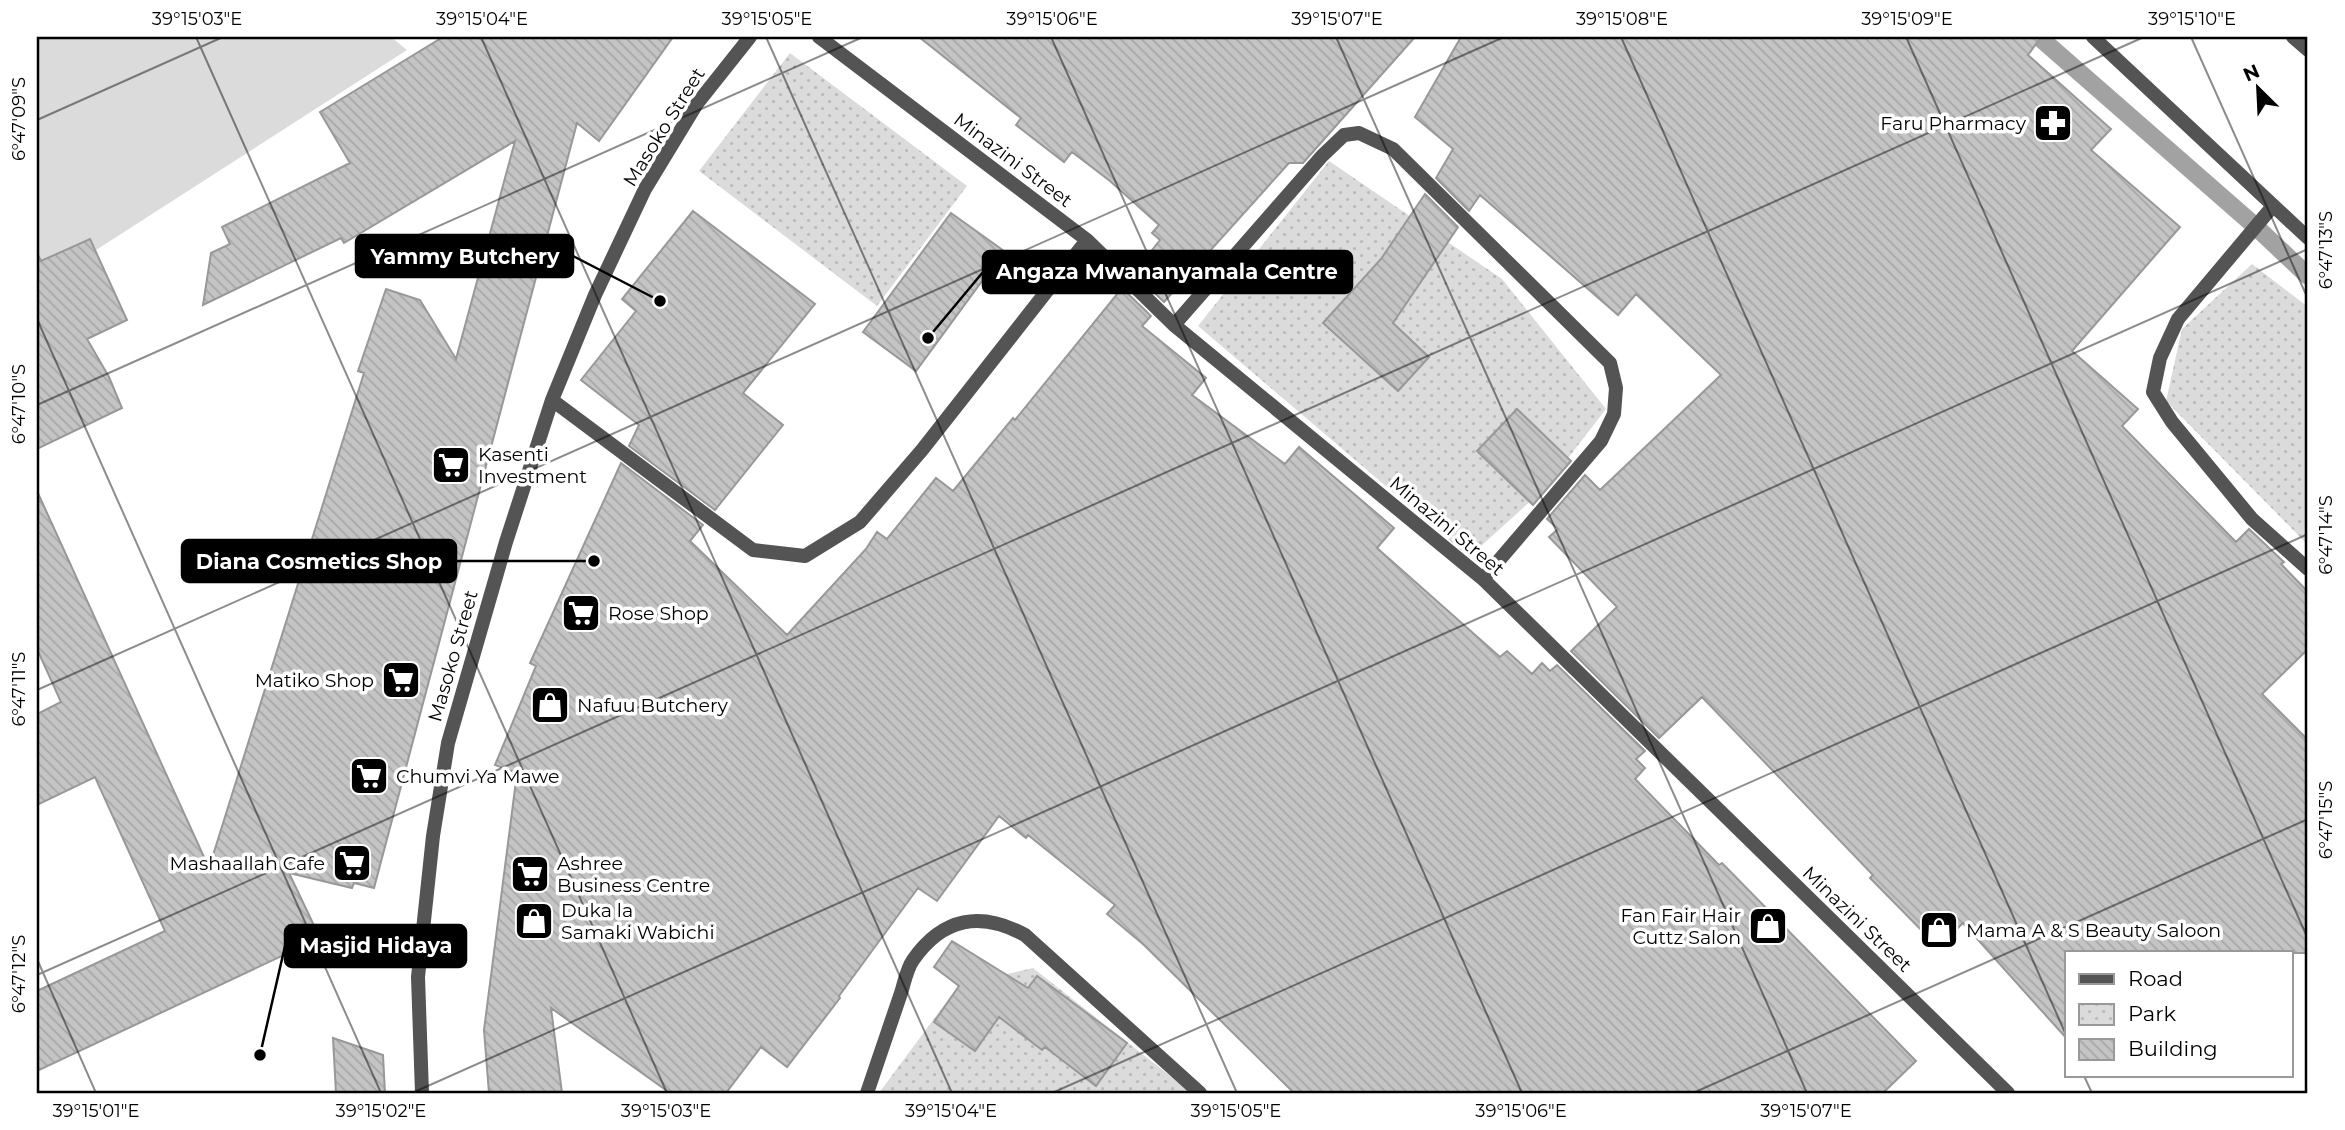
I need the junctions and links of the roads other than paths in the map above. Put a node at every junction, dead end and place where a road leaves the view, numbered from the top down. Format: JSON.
{"nodes":[{"id":1,"x":750,"y":37,"type":"edge"},
{"id":2,"x":819,"y":37,"type":"edge"},
{"id":3,"x":2093,"y":37,"type":"edge"},
{"id":4,"x":2293,"y":37,"type":"edge"},
{"id":5,"x":2308,"y":50,"type":"edge"},
{"id":6,"x":2273,"y":206,"type":"junction"},
{"id":7,"x":2308,"y":237,"type":"edge"},
{"id":8,"x":1087,"y":240,"type":"junction"},
{"id":9,"x":1174,"y":325,"type":"junction"},
{"id":10,"x":552,"y":400,"type":"junction"},
{"id":11,"x":2308,"y":569,"type":"edge"},
{"id":12,"x":1483,"y":579,"type":"junction"},
{"id":13,"x":422,"y":1093,"type":"edge"},
{"id":14,"x":867,"y":1093,"type":"edge"},
{"id":15,"x":1200,"y":1093,"type":"edge"},
{"id":16,"x":2008,"y":1093,"type":"edge"}],
"edges":[{"from":1,"to":10,"type":"street","name":"Masoko Street"},
{"from":2,"to":8,"type":"street","name":"Minazini Street"},
{"from":3,"to":6,"type":"street"},
{"from":4,"to":5,"type":"street"},
{"from":6,"to":7,"type":"street"},
{"from":6,"to":11,"type":"street"},
{"from":8,"to":9,"type":"street","name":"Minazini Street"},
{"from":8,"to":10,"type":"street"},
{"from":9,"to":12,"type":"street","name":"Minazini Street"},
{"from":9,"to":12,"type":"street"},
{"from":10,"to":13,"type":"street","name":"Masoko Street"},
{"from":12,"to":16,"type":"street","name":"Minazini Street"},
{"from":14,"to":15,"type":"street"}]}
